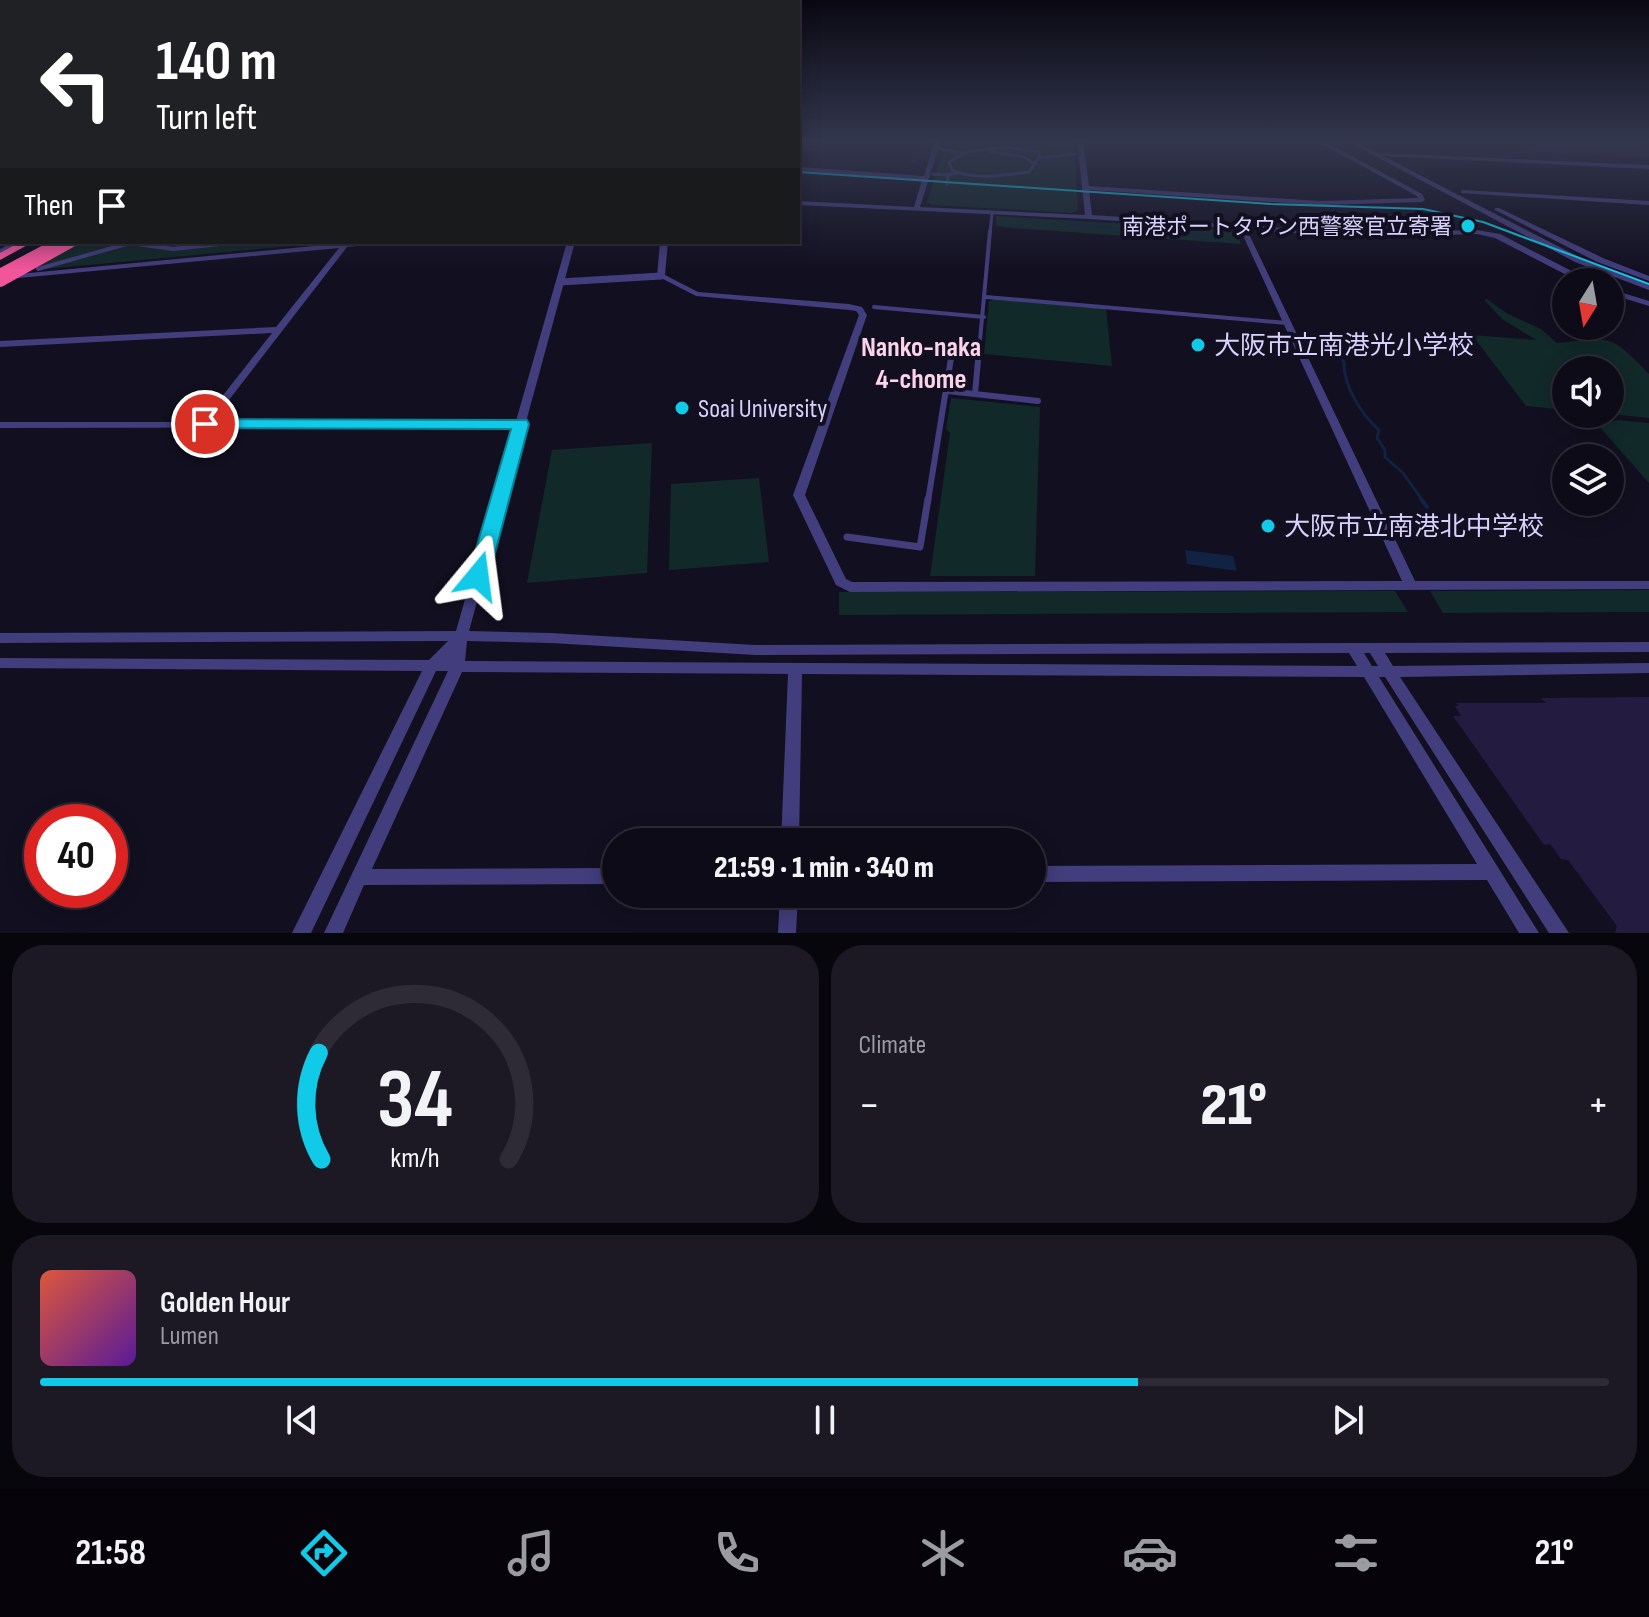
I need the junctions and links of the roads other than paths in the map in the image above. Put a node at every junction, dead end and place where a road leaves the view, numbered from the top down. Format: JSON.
{"nodes":[{"id":1,"x":927,"y":184,"type":"edge"},
{"id":2,"x":1085,"y":184,"type":"edge"},
{"id":3,"x":1399,"y":184,"type":"edge"},
{"id":4,"x":1432,"y":184,"type":"edge"},
{"id":5,"x":1447,"y":184,"type":"edge"},
{"id":6,"x":1085,"y":188,"type":"junction"},
{"id":7,"x":1463,"y":192,"type":"junction"},
{"id":8,"x":800,"y":203,"type":"edge"},
{"id":9,"x":1649,"y":203,"type":"edge"},
{"id":10,"x":917,"y":207,"type":"junction"},
{"id":11,"x":992,"y":214,"type":"dead end"},
{"id":12,"x":1089,"y":217,"type":"junction"},
{"id":13,"x":1243,"y":228,"type":"junction"},
{"id":14,"x":19,"y":244,"type":"edge"},
{"id":15,"x":26,"y":244,"type":"edge"},
{"id":16,"x":34,"y":244,"type":"edge"},
{"id":17,"x":123,"y":244,"type":"edge"},
{"id":18,"x":136,"y":244,"type":"edge"},
{"id":19,"x":220,"y":244,"type":"edge"},
{"id":20,"x":356,"y":244,"type":"edge"},
{"id":21,"x":570,"y":244,"type":"edge"},
{"id":22,"x":664,"y":244,"type":"edge"},
{"id":23,"x":63,"y":245,"type":"edge"},
{"id":24,"x":345,"y":245,"type":"junction"},
{"id":25,"x":1558,"y":268,"type":"edge"},
{"id":26,"x":0,"y":269,"type":"edge"},
{"id":27,"x":38,"y":269,"type":"dead end"},
{"id":28,"x":661,"y":276,"type":"junction"},
{"id":29,"x":13,"y":277,"type":"junction"},
{"id":30,"x":1649,"y":279,"type":"edge"},
{"id":31,"x":560,"y":282,"type":"junction"},
{"id":32,"x":1649,"y":288,"type":"edge"},
{"id":33,"x":1624,"y":296,"type":"edge"},
{"id":34,"x":986,"y":297,"type":"junction"},
{"id":35,"x":1649,"y":304,"type":"edge"},
{"id":36,"x":874,"y":307,"type":"dead end"},
{"id":37,"x":984,"y":317,"type":"junction"},
{"id":38,"x":1287,"y":323,"type":"junction"},
{"id":39,"x":278,"y":330,"type":"junction"},
{"id":40,"x":0,"y":344,"type":"edge"},
{"id":41,"x":952,"y":352,"type":"dead end"},
{"id":42,"x":947,"y":391,"type":"junction"},
{"id":43,"x":975,"y":394,"type":"junction"},
{"id":44,"x":1038,"y":401,"type":"dead end"},
{"id":45,"x":205,"y":424,"type":"junction"},
{"id":46,"x":521,"y":424,"type":"junction"},
{"id":47,"x":0,"y":425,"type":"edge"},
{"id":48,"x":847,"y":537,"type":"dead end"},
{"id":49,"x":1410,"y":585,"type":"junction"},
{"id":50,"x":1649,"y":585,"type":"edge"},
{"id":51,"x":461,"y":636,"type":"junction"},
{"id":52,"x":0,"y":638,"type":"edge"},
{"id":53,"x":1649,"y":647,"type":"edge"},
{"id":54,"x":1353,"y":648,"type":"junction"},
{"id":55,"x":1374,"y":648,"type":"junction"},
{"id":56,"x":0,"y":663,"type":"edge"},
{"id":57,"x":431,"y":667,"type":"junction"},
{"id":58,"x":457,"y":667,"type":"junction"},
{"id":59,"x":1649,"y":668,"type":"edge"},
{"id":60,"x":795,"y":669,"type":"junction"},
{"id":61,"x":1388,"y":670,"type":"junction"},
{"id":62,"x":1366,"y":671,"type":"junction"},
{"id":63,"x":790,"y":828,"type":"edge"},
{"id":64,"x":1492,"y":872,"type":"junction"},
{"id":65,"x":1046,"y":874,"type":"edge"},
{"id":66,"x":602,"y":876,"type":"edge"},
{"id":67,"x":360,"y":877,"type":"junction"},
{"id":68,"x":788,"y":908,"type":"edge"},
{"id":69,"x":301,"y":933,"type":"edge"},
{"id":70,"x":333,"y":933,"type":"edge"},
{"id":71,"x":787,"y":933,"type":"edge"},
{"id":72,"x":1530,"y":933,"type":"edge"},
{"id":73,"x":1560,"y":933,"type":"edge"}],
"edges":[{"from":1,"to":10,"type":"street"},
{"from":2,"to":6,"type":"street"},
{"from":3,"to":6,"type":"street"},
{"from":4,"to":32,"type":"street"},
{"from":5,"to":7,"type":"street"},
{"from":6,"to":12,"type":"street"},
{"from":7,"to":9,"type":"street"},
{"from":7,"to":30,"type":"street"},
{"from":8,"to":10,"type":"street"},
{"from":10,"to":12,"type":"street"},
{"from":11,"to":34,"type":"street"},
{"from":12,"to":13,"type":"street"},
{"from":13,"to":25,"type":"street"},
{"from":13,"to":38,"type":"street"},
{"from":14,"to":26,"type":"street"},
{"from":15,"to":26,"type":"highway"},
{"from":16,"to":26,"type":"highway"},
{"from":17,"to":27,"type":"street"},
{"from":18,"to":19,"type":"street"},
{"from":20,"to":24,"type":"street"},
{"from":21,"to":31,"type":"street"},
{"from":22,"to":28,"type":"street"},
{"from":23,"to":26,"type":"highway","bridge":true},
{"from":23,"to":26,"type":"highway"},
{"from":23,"to":29,"type":"street"},
{"from":24,"to":29,"type":"street"},
{"from":24,"to":39,"type":"street"},
{"from":26,"to":29,"type":"street"},
{"from":28,"to":31,"type":"street"},
{"from":28,"to":49,"type":"street"},
{"from":31,"to":46,"type":"street"},
{"from":33,"to":35,"type":"street"},
{"from":34,"to":37,"type":"street"},
{"from":34,"to":38,"type":"street"},
{"from":36,"to":37,"type":"street"},
{"from":37,"to":43,"type":"street"},
{"from":38,"to":49,"type":"street"},
{"from":39,"to":40,"type":"street"},
{"from":39,"to":45,"type":"street"},
{"from":41,"to":42,"type":"street"},
{"from":42,"to":43,"type":"street"},
{"from":42,"to":48,"type":"street"},
{"from":43,"to":44,"type":"street"},
{"from":45,"to":46,"type":"street"},
{"from":45,"to":47,"type":"street"},
{"from":46,"to":51,"type":"street"},
{"from":49,"to":50,"type":"street"},
{"from":51,"to":52,"type":"street"},
{"from":51,"to":54,"type":"street"},
{"from":51,"to":57,"type":"street"},
{"from":51,"to":58,"type":"street"},
{"from":53,"to":55,"type":"street"},
{"from":54,"to":55,"type":"street"},
{"from":54,"to":62,"type":"street"},
{"from":55,"to":61,"type":"street"},
{"from":56,"to":57,"type":"street"},
{"from":57,"to":58,"type":"street"},
{"from":57,"to":69,"type":"street"},
{"from":58,"to":60,"type":"street"},
{"from":58,"to":67,"type":"street"},
{"from":59,"to":61,"type":"street"},
{"from":60,"to":62,"type":"street"},
{"from":60,"to":63,"type":"street"},
{"from":61,"to":62,"type":"street"},
{"from":61,"to":73,"type":"street"},
{"from":62,"to":64,"type":"street"},
{"from":64,"to":65,"type":"street"},
{"from":64,"to":72,"type":"street"},
{"from":66,"to":67,"type":"street"},
{"from":67,"to":70,"type":"street"},
{"from":68,"to":71,"type":"street"}]}
